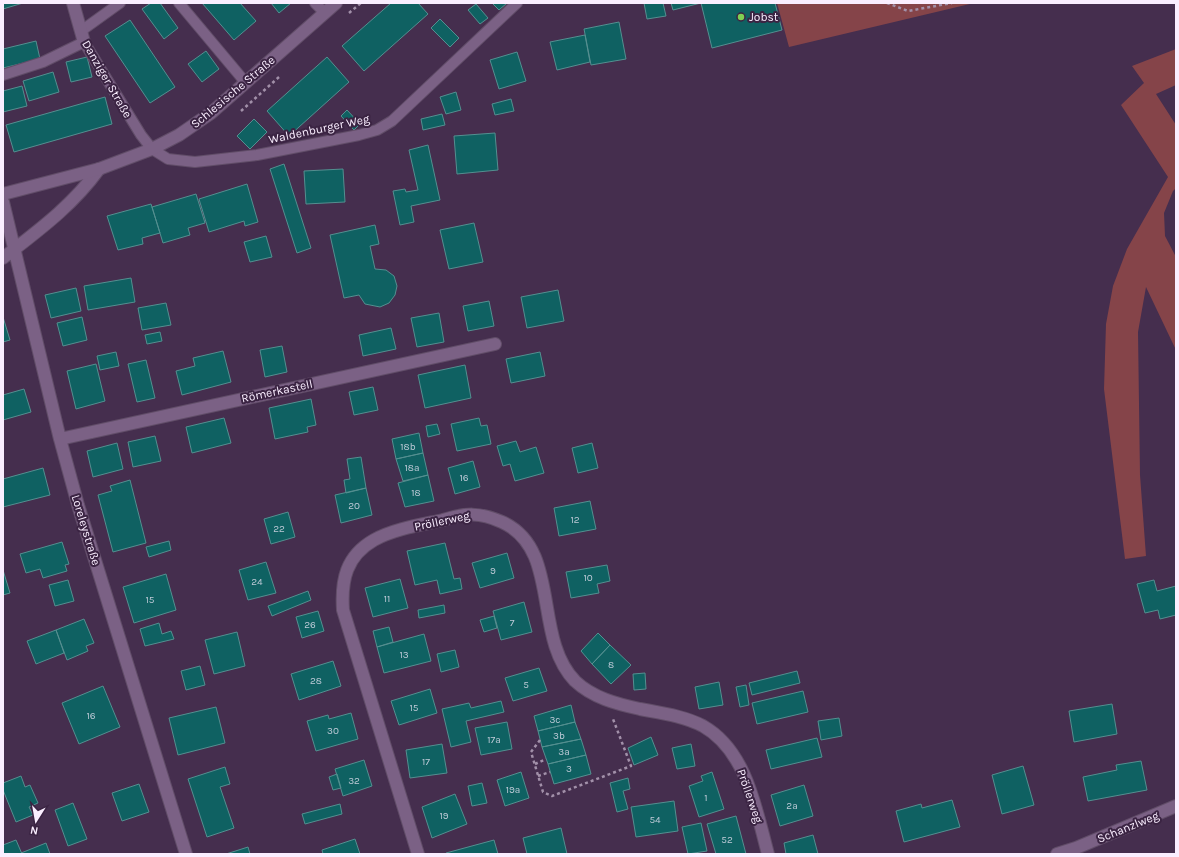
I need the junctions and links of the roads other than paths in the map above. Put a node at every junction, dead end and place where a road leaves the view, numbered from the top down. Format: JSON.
{"nodes":[{"id":1,"x":73,"y":3,"type":"edge"},
{"id":2,"x":120,"y":3,"type":"edge"},
{"id":3,"x":179,"y":3,"type":"edge"},
{"id":4,"x":315,"y":3,"type":"edge"},
{"id":5,"x":336,"y":3,"type":"edge"},
{"id":6,"x":517,"y":3,"type":"edge"},
{"id":7,"x":325,"y":13,"type":"junction"},
{"id":8,"x":82,"y":37,"type":"junction"},
{"id":9,"x":3,"y":75,"type":"edge"},
{"id":10,"x":246,"y":83,"type":"junction"},
{"id":11,"x":152,"y":149,"type":"junction"},
{"id":12,"x":99,"y":169,"type":"junction"},
{"id":13,"x":3,"y":194,"type":"edge"},
{"id":14,"x":3,"y":202,"type":"edge"},
{"id":15,"x":15,"y":249,"type":"junction"},
{"id":16,"x":3,"y":258,"type":"edge"},
{"id":17,"x":495,"y":344,"type":"dead end"},
{"id":18,"x":60,"y":439,"type":"junction"},
{"id":19,"x":1176,"y":806,"type":"edge"},
{"id":20,"x":186,"y":854,"type":"edge"},
{"id":21,"x":418,"y":854,"type":"edge"},
{"id":22,"x":768,"y":854,"type":"edge"},
{"id":23,"x":1057,"y":854,"type":"edge"}],
"edges":[{"from":1,"to":8,"type":"street","name":"Danziger Straße"},
{"from":2,"to":8,"type":"lane"},
{"from":3,"to":10,"type":"lane"},
{"from":4,"to":7,"type":"lane"},
{"from":5,"to":7,"type":"street","name":"Schlesische Straße"},
{"from":6,"to":11,"type":"lane","name":"Waldenburger Weg"},
{"from":7,"to":10,"type":"street","name":"Schlesische Straße"},
{"from":8,"to":9,"type":"lane"},
{"from":8,"to":11,"type":"lane","name":"Danziger Straße"},
{"from":10,"to":11,"type":"street","name":"Schlesische Straße"},
{"from":11,"to":12,"type":"street","name":"Schlesische Straße"},
{"from":12,"to":13,"type":"street","name":"Schlesische Straße"},
{"from":12,"to":15,"type":"street"},
{"from":14,"to":15,"type":"street","name":"Loreleystraße"},
{"from":15,"to":16,"type":"street"},
{"from":15,"to":18,"type":"street","name":"Loreleystraße"},
{"from":17,"to":18,"type":"street","name":"Römerkastell"},
{"from":18,"to":20,"type":"street","name":"Loreleystraße"},
{"from":19,"to":23,"type":"street","name":"Schanzlweg"},
{"from":21,"to":22,"type":"street","name":"Pröllerweg"}]}
